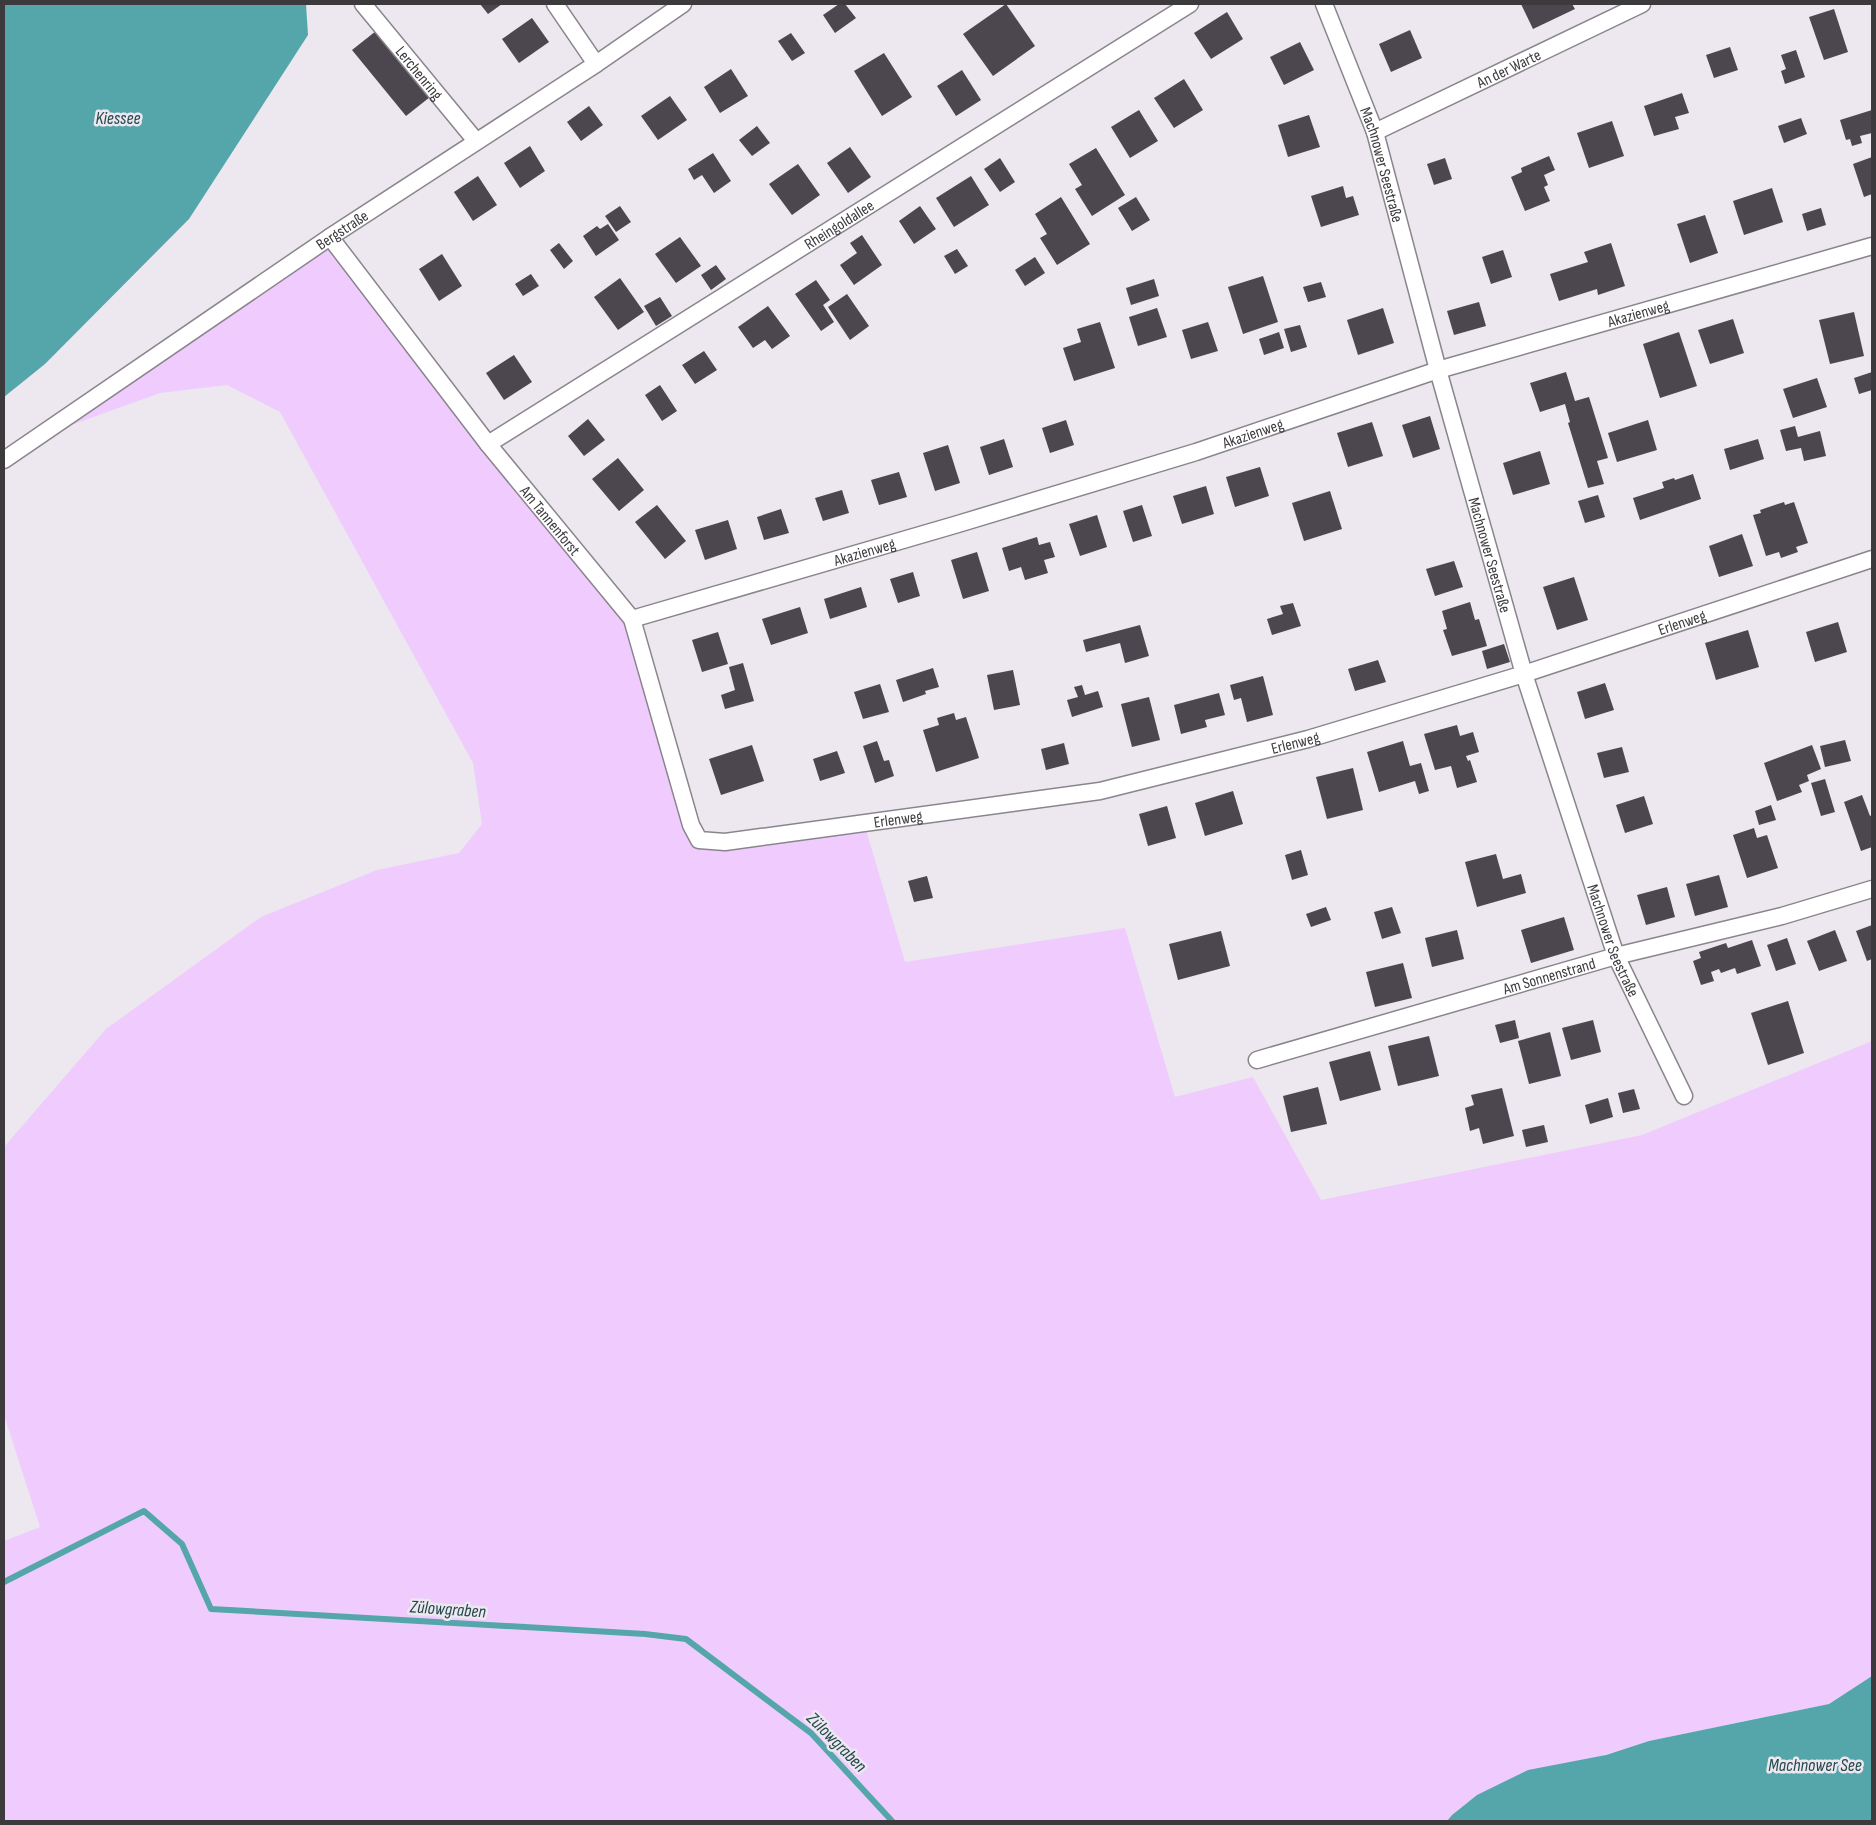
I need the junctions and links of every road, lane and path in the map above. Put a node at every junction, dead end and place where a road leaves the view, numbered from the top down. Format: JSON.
{"nodes":[{"id":1,"x":363,"y":4,"type":"edge"},
{"id":2,"x":555,"y":4,"type":"edge"},
{"id":3,"x":683,"y":4,"type":"edge"},
{"id":4,"x":1190,"y":4,"type":"edge"},
{"id":5,"x":1324,"y":4,"type":"edge"},
{"id":6,"x":1642,"y":4,"type":"edge"},
{"id":7,"x":596,"y":64,"type":"junction"},
{"id":8,"x":1375,"y":132,"type":"junction"},
{"id":9,"x":476,"y":141,"type":"junction"},
{"id":10,"x":330,"y":237,"type":"junction"},
{"id":11,"x":1872,"y":246,"type":"edge"},
{"id":12,"x":1438,"y":370,"type":"junction"},
{"id":13,"x":488,"y":444,"type":"junction"},
{"id":14,"x":4,"y":460,"type":"edge"},
{"id":15,"x":1872,"y":559,"type":"edge"},
{"id":16,"x":632,"y":619,"type":"junction"},
{"id":17,"x":1524,"y":674,"type":"junction"},
{"id":18,"x":699,"y":840,"type":"joint"},
{"id":19,"x":1872,"y":889,"type":"edge"},
{"id":20,"x":1616,"y":956,"type":"junction"},
{"id":21,"x":1257,"y":1060,"type":"dead end"},
{"id":22,"x":1684,"y":1096,"type":"dead end"}],
"edges":[{"from":1,"to":9,"type":"street","name":"Lerchenring"},
{"from":2,"to":7,"type":"street"},
{"from":3,"to":7,"type":"street","name":"Bergstraße"},
{"from":4,"to":13,"type":"street","name":"Rheingoldallee"},
{"from":5,"to":8,"type":"street","name":"Machnower Seestraße"},
{"from":6,"to":8,"type":"street","name":"An der Warte"},
{"from":7,"to":9,"type":"street","name":"Bergstraße"},
{"from":8,"to":12,"type":"street","name":"Machnower Seestraße"},
{"from":9,"to":10,"type":"street","name":"Bergstraße"},
{"from":10,"to":13,"type":"street","name":"Am Tannenforst"},
{"from":10,"to":14,"type":"street","name":"Bergstraße"},
{"from":11,"to":12,"type":"street","name":"Akazienweg"},
{"from":12,"to":16,"type":"street","name":"Akazienweg"},
{"from":12,"to":17,"type":"street","name":"Machnower Seestraße"},
{"from":13,"to":16,"type":"street","name":"Am Tannenforst"},
{"from":15,"to":17,"type":"street","name":"Erlenweg"},
{"from":16,"to":18,"type":"street","name":"Am Tannenforst"},
{"from":17,"to":18,"type":"street","name":"Erlenweg"},
{"from":17,"to":20,"type":"street","name":"Machnower Seestraße"},
{"from":19,"to":20,"type":"street","name":"Am Sonnenstrand"},
{"from":20,"to":21,"type":"street","name":"Am Sonnenstrand"},
{"from":20,"to":22,"type":"street","name":"Machnower Seestraße"}]}
